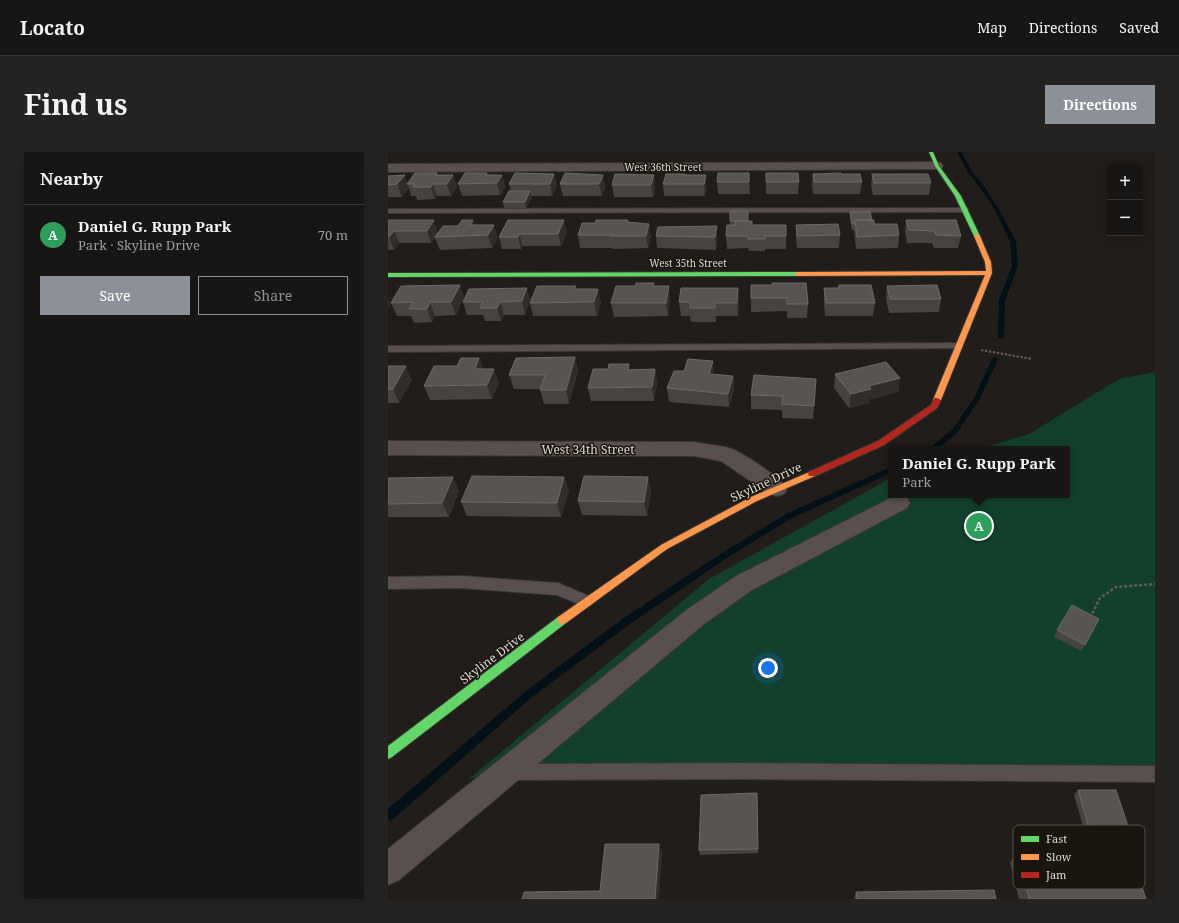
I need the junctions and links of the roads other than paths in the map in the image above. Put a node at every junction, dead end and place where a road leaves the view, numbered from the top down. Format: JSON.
{"nodes":[{"id":1,"x":931,"y":152,"type":"edge"},
{"id":2,"x":937,"y":166,"type":"junction"},
{"id":3,"x":388,"y":168,"type":"edge"},
{"id":4,"x":965,"y":210,"type":"junction"},
{"id":5,"x":388,"y":211,"type":"edge"},
{"id":6,"x":989,"y":273,"type":"junction"},
{"id":7,"x":388,"y":275,"type":"edge"},
{"id":8,"x":958,"y":346,"type":"junction"},
{"id":9,"x":388,"y":349,"type":"edge"},
{"id":10,"x":388,"y":448,"type":"edge"},
{"id":11,"x":777,"y":489,"type":"junction"},
{"id":12,"x":899,"y":503,"type":"dead end"},
{"id":13,"x":388,"y":582,"type":"edge"},
{"id":14,"x":586,"y":601,"type":"junction"},
{"id":15,"x":388,"y":753,"type":"edge"},
{"id":16,"x":506,"y":772,"type":"junction"},
{"id":17,"x":1155,"y":774,"type":"edge"},
{"id":18,"x":388,"y":869,"type":"edge"}],
"edges":[{"from":1,"to":2,"type":"street"},
{"from":2,"to":3,"type":"street","name":"West 36th Street"},
{"from":2,"to":4,"type":"street"},
{"from":4,"to":5,"type":"lane"},
{"from":4,"to":6,"type":"street"},
{"from":6,"to":7,"type":"street","name":"West 35th Street"},
{"from":6,"to":8,"type":"street","name":"Skyline Drive"},
{"from":8,"to":9,"type":"lane"},
{"from":8,"to":11,"type":"street","name":"Skyline Drive"},
{"from":10,"to":11,"type":"street","name":"West 34th Street"},
{"from":11,"to":14,"type":"street","name":"Skyline Drive"},
{"from":12,"to":16,"type":"street"},
{"from":13,"to":14,"type":"lane"},
{"from":14,"to":15,"type":"street","name":"Skyline Drive"},
{"from":16,"to":17,"type":"lane"},
{"from":16,"to":18,"type":"street"}]}
